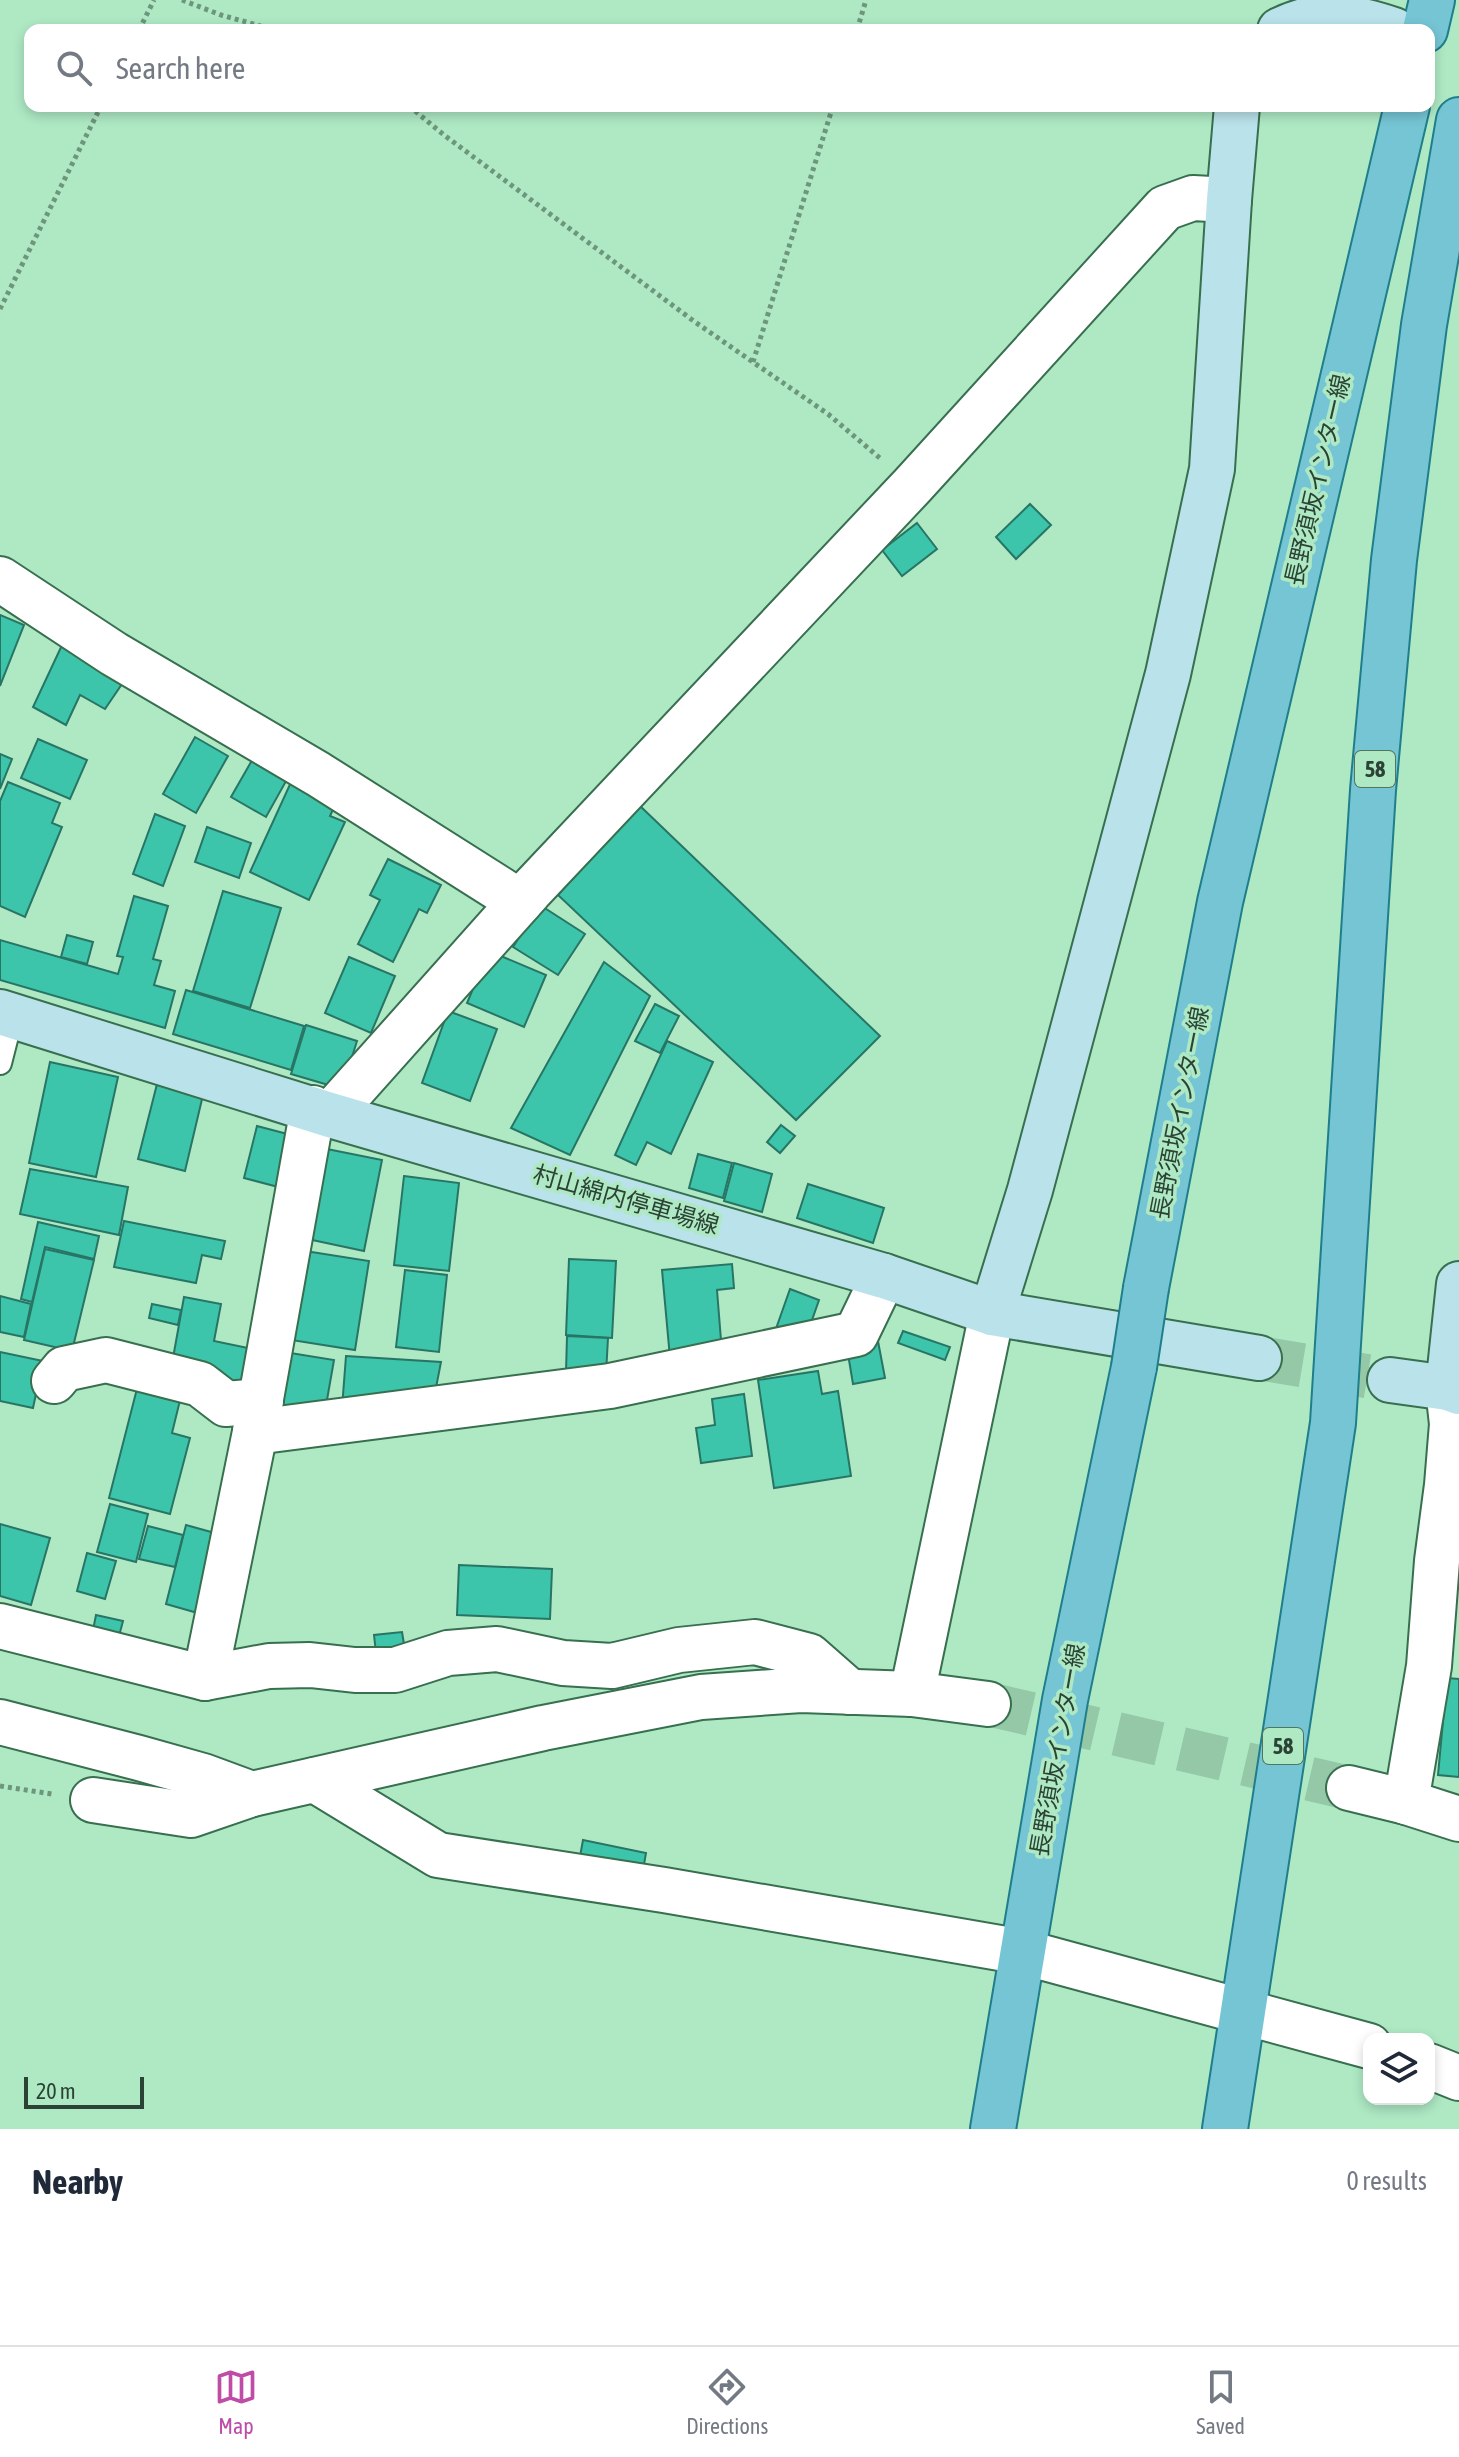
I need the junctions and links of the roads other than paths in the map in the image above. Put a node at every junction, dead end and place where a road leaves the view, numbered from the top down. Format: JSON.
{"nodes":[{"id":1,"x":1432,"y":0,"type":"edge"},
{"id":2,"x":1292,"y":24,"type":"edge"},
{"id":3,"x":1374,"y":24,"type":"edge"},
{"id":4,"x":1426,"y":24,"type":"edge"},
{"id":5,"x":1236,"y":112,"type":"edge"},
{"id":6,"x":1406,"y":112,"type":"edge"},
{"id":7,"x":1459,"y":120,"type":"edge"},
{"id":8,"x":1229,"y":200,"type":"junction"},
{"id":9,"x":0,"y":579,"type":"edge"},
{"id":10,"x":520,"y":902,"type":"junction"},
{"id":11,"x":6,"y":1014,"type":"edge"},
{"id":12,"x":0,"y":1063,"type":"edge"},
{"id":13,"x":322,"y":1112,"type":"junction"},
{"id":14,"x":884,"y":1276,"type":"junction"},
{"id":15,"x":1459,"y":1284,"type":"edge"},
{"id":16,"x":992,"y":1313,"type":"junction"},
{"id":17,"x":1259,"y":1358,"type":"tunnel mouth"},
{"id":18,"x":1390,"y":1380,"type":"tunnel mouth"},
{"id":19,"x":54,"y":1381,"type":"dead end"},
{"id":20,"x":1453,"y":1390,"type":"edge"},
{"id":21,"x":258,"y":1416,"type":"junction"},
{"id":22,"x":0,"y":1626,"type":"edge"},
{"id":23,"x":205,"y":1678,"type":"junction"},
{"id":24,"x":850,"y":1692,"type":"junction"},
{"id":25,"x":912,"y":1694,"type":"junction"},
{"id":26,"x":988,"y":1704,"type":"tunnel mouth"},
{"id":27,"x":0,"y":1722,"type":"edge"},
{"id":28,"x":315,"y":1780,"type":"junction"},
{"id":29,"x":1349,"y":1788,"type":"tunnel mouth"},
{"id":30,"x":252,"y":1794,"type":"junction"},
{"id":31,"x":93,"y":1800,"type":"road end"},
{"id":32,"x":1406,"y":1802,"type":"junction"},
{"id":33,"x":1459,"y":1819,"type":"edge"},
{"id":34,"x":1023,"y":1952,"type":"junction"},
{"id":35,"x":1242,"y":2012,"type":"junction"},
{"id":36,"x":1363,"y":2044,"type":"edge"},
{"id":37,"x":1435,"y":2068,"type":"edge"},
{"id":38,"x":1459,"y":2078,"type":"edge"},
{"id":39,"x":993,"y":2129,"type":"edge"},
{"id":40,"x":1225,"y":2129,"type":"edge"}],
"edges":[{"from":1,"to":4,"type":"main road"},
{"from":2,"to":3,"type":"street"},
{"from":5,"to":8,"type":"street"},
{"from":6,"to":34,"type":"main road","name":"長野須坂インター線","bridge":true},
{"from":7,"to":35,"type":"main road","number":"58"},
{"from":8,"to":10,"type":"street"},
{"from":8,"to":16,"type":"street"},
{"from":9,"to":10,"type":"street"},
{"from":10,"to":13,"type":"street"},
{"from":11,"to":12,"type":"lane"},
{"from":11,"to":13,"type":"street","name":"村山綿内停車場線"},
{"from":13,"to":14,"type":"street","name":"村山綿内停車場線"},
{"from":13,"to":21,"type":"street"},
{"from":14,"to":16,"type":"street","name":"村山綿内停車場線"},
{"from":14,"to":21,"type":"street"},
{"from":15,"to":20,"type":"street"},
{"from":16,"to":17,"type":"street","name":"村山綿内停車場線"},
{"from":16,"to":25,"type":"street"},
{"from":18,"to":20,"type":"street"},
{"from":19,"to":21,"type":"street"},
{"from":20,"to":32,"type":"street"},
{"from":21,"to":23,"type":"street"},
{"from":22,"to":23,"type":"street"},
{"from":23,"to":24,"type":"street"},
{"from":24,"to":25,"type":"street"},
{"from":24,"to":28,"type":"street"},
{"from":25,"to":26,"type":"street"},
{"from":27,"to":30,"type":"street"},
{"from":28,"to":30,"type":"street"},
{"from":28,"to":34,"type":"street"},
{"from":29,"to":32,"type":"street"},
{"from":30,"to":31,"type":"street"},
{"from":32,"to":33,"type":"street"},
{"from":34,"to":35,"type":"street"},
{"from":34,"to":39,"type":"main road","name":"長野須坂インター線"},
{"from":35,"to":36,"type":"street"},
{"from":35,"to":40,"type":"main road","number":"58"},
{"from":37,"to":38,"type":"street"}]}
